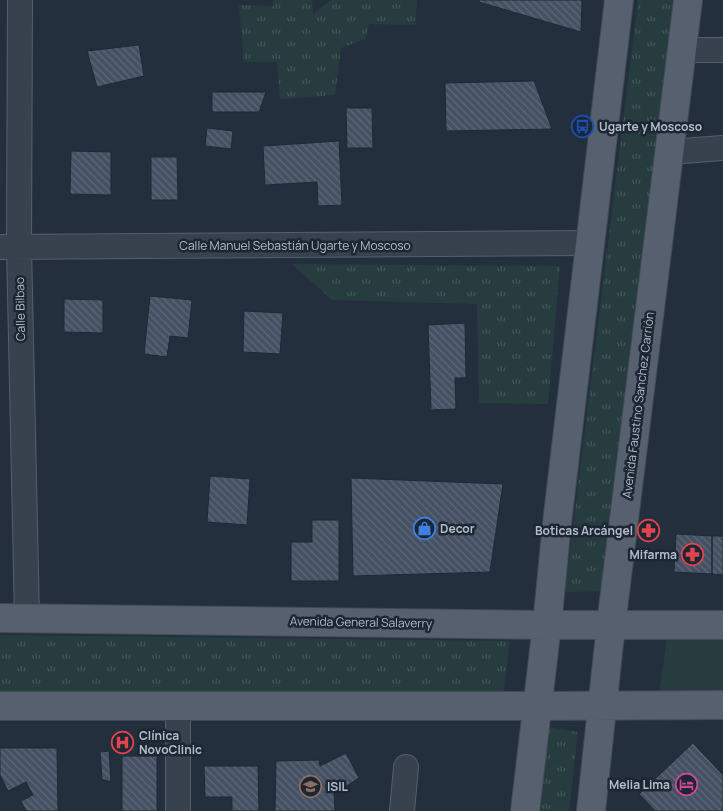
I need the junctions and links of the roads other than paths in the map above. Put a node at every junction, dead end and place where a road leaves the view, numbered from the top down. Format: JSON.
{"nodes":[{"id":1,"x":20,"y":0,"type":"edge"},
{"id":2,"x":620,"y":0,"type":"edge"},
{"id":3,"x":688,"y":0,"type":"edge"},
{"id":4,"x":682,"y":50,"type":"junction"},
{"id":5,"x":723,"y":50,"type":"edge"},
{"id":6,"x":723,"y":148,"type":"edge"},
{"id":7,"x":670,"y":152,"type":"junction"},
{"id":8,"x":590,"y":243,"type":"junction"},
{"id":9,"x":10,"y":247,"type":"edge"},
{"id":10,"x":0,"y":618,"type":"edge"},
{"id":11,"x":27,"y":618,"type":"junction"},
{"id":12,"x":547,"y":625,"type":"junction"},
{"id":13,"x":611,"y":625,"type":"junction"},
{"id":14,"x":723,"y":625,"type":"edge"},
{"id":15,"x":723,"y":705,"type":"edge"},
{"id":16,"x":0,"y":706,"type":"edge"},
{"id":17,"x":178,"y":706,"type":"junction"},
{"id":18,"x":538,"y":706,"type":"junction"},
{"id":19,"x":603,"y":706,"type":"junction"},
{"id":20,"x":406,"y":767,"type":"dead end"},
{"id":21,"x":178,"y":811,"type":"edge"},
{"id":22,"x":402,"y":811,"type":"edge"},
{"id":23,"x":525,"y":811,"type":"edge"},
{"id":24,"x":591,"y":811,"type":"edge"}],
"edges":[{"from":1,"to":9,"type":"street","name":"Calle Bilbao"},
{"from":2,"to":8,"type":"main road"},
{"from":3,"to":4,"type":"main road","name":"Avenida Faustino Sanchez Carrión"},
{"from":4,"to":5,"type":"street"},
{"from":4,"to":7,"type":"main road","name":"Avenida Faustino Sanchez Carrión"},
{"from":6,"to":7,"type":"street"},
{"from":7,"to":13,"type":"main road","name":"Avenida Faustino Sanchez Carrión"},
{"from":8,"to":9,"type":"street","name":"Calle Manuel Sebastián Ugarte y Moscoso"},
{"from":8,"to":12,"type":"main road"},
{"from":9,"to":11,"type":"street","name":"Calle Bilbao"},
{"from":10,"to":11,"type":"main road","name":"Avenida General Salaverry"},
{"from":11,"to":12,"type":"main road","name":"Avenida General Salaverry"},
{"from":12,"to":13,"type":"main road","name":"Avenida General Salaverry"},
{"from":12,"to":18,"type":"main road"},
{"from":13,"to":14,"type":"main road","name":"Avenida General Salaverry"},
{"from":13,"to":19,"type":"main road","name":"Avenida Faustino Sanchez Carrión"},
{"from":15,"to":19,"type":"main road"},
{"from":16,"to":17,"type":"main road"},
{"from":17,"to":18,"type":"main road"},
{"from":17,"to":21,"type":"street"},
{"from":18,"to":19,"type":"main road"},
{"from":18,"to":23,"type":"main road"},
{"from":19,"to":24,"type":"main road","name":"Avenida Faustino Sanchez Carrión"},
{"from":20,"to":22,"type":"street"}]}
